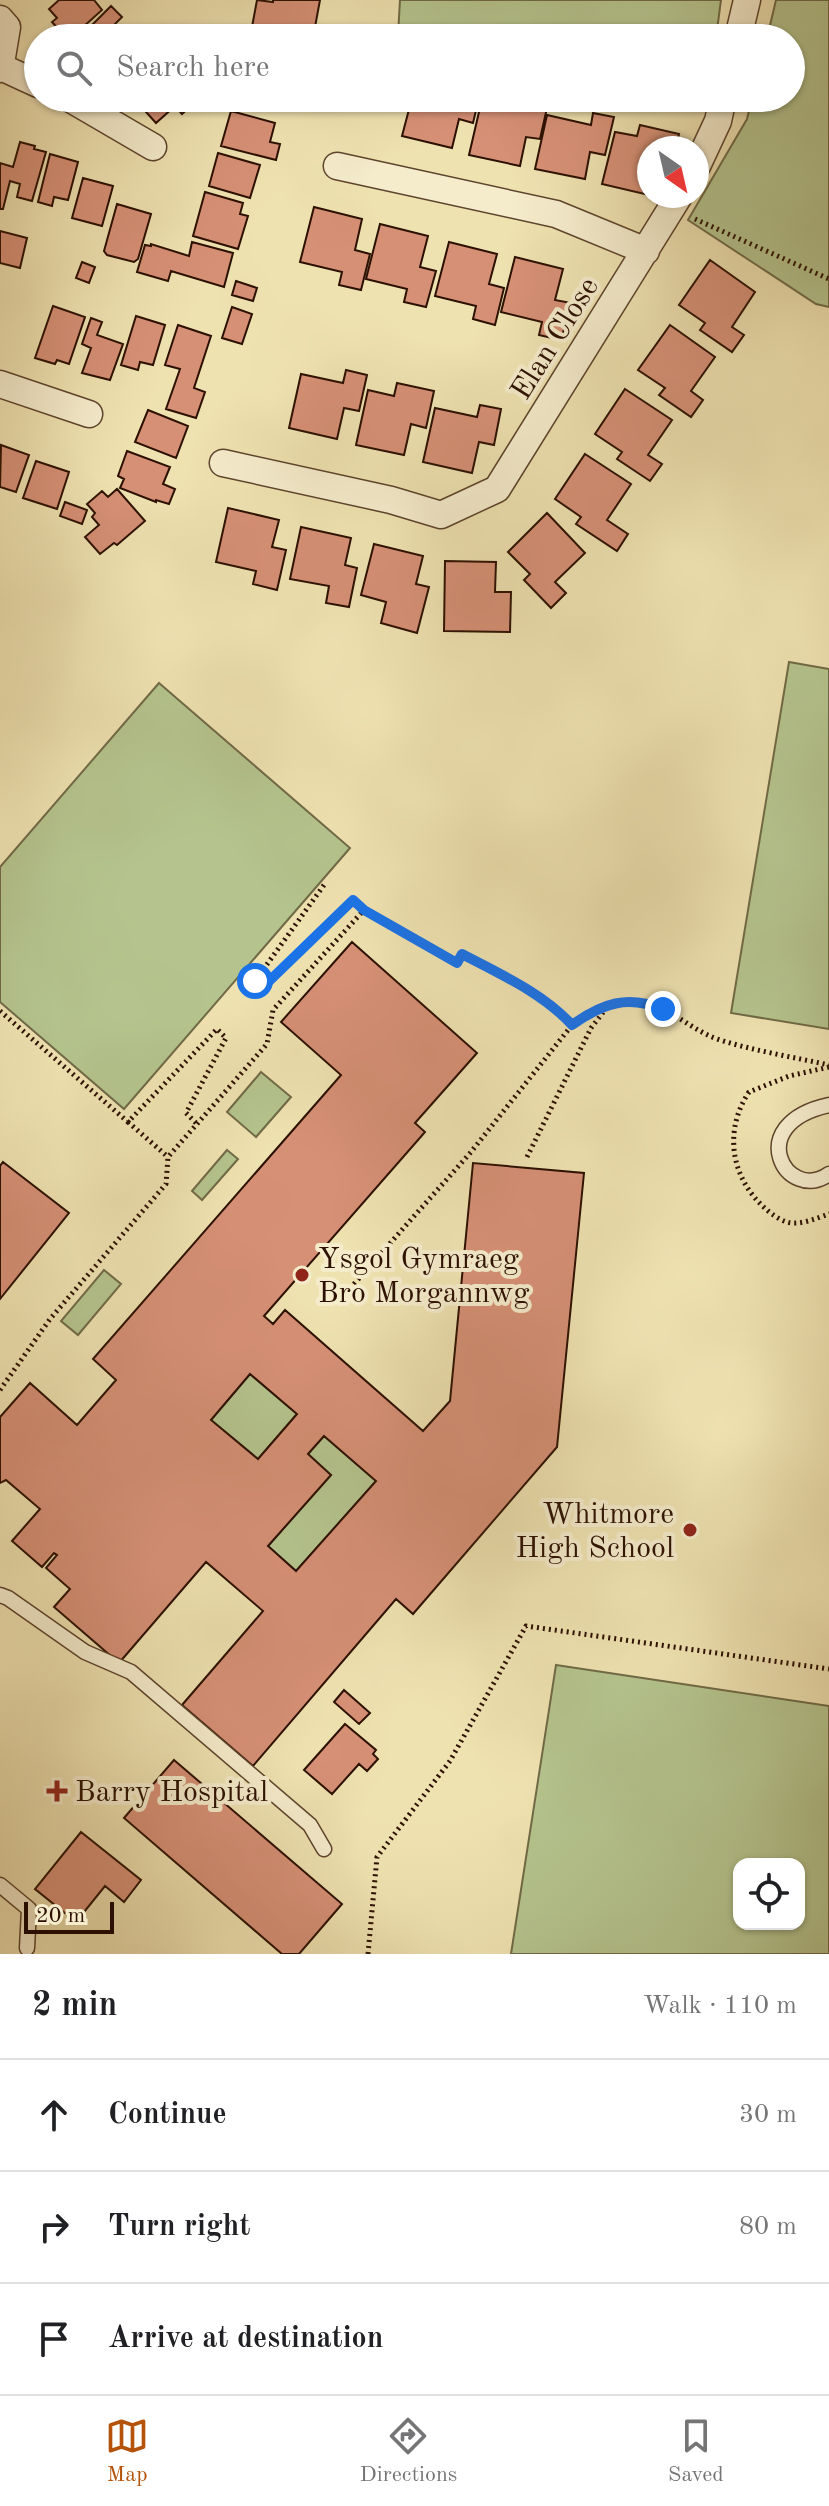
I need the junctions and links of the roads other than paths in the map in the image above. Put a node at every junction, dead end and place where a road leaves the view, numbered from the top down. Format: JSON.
{"nodes":[{"id":1,"x":747,"y":0,"type":"edge"},
{"id":2,"x":0,"y":19,"type":"edge"},
{"id":3,"x":741,"y":24,"type":"edge"},
{"id":4,"x":1,"y":68,"type":"edge"},
{"id":5,"x":24,"y":78,"type":"edge"},
{"id":6,"x":93,"y":112,"type":"edge"},
{"id":7,"x":720,"y":112,"type":"edge"},
{"id":8,"x":709,"y":140,"type":"edge"},
{"id":9,"x":153,"y":147,"type":"dead end"},
{"id":10,"x":337,"y":166,"type":"dead end"},
{"id":11,"x":672,"y":208,"type":"edge"},
{"id":12,"x":646,"y":251,"type":"junction"},
{"id":13,"x":0,"y":384,"type":"edge"},
{"id":14,"x":89,"y":414,"type":"dead end"},
{"id":15,"x":223,"y":463,"type":"dead end"},
{"id":16,"x":829,"y":1105,"type":"edge"},
{"id":17,"x":829,"y":1174,"type":"edge"},
{"id":18,"x":0,"y":1595,"type":"edge"},
{"id":19,"x":324,"y":1849,"type":"dead end"},
{"id":20,"x":0,"y":1885,"type":"edge"},
{"id":21,"x":27,"y":1948,"type":"dead end"}],
"edges":[{"from":1,"to":3,"type":"street"},
{"from":2,"to":4,"type":"street"},
{"from":4,"to":5,"type":"street"},
{"from":6,"to":9,"type":"street"},
{"from":7,"to":8,"type":"street"},
{"from":10,"to":12,"type":"street","name":"Elan Close"},
{"from":11,"to":12,"type":"street"},
{"from":12,"to":15,"type":"street","name":"Elan Close"},
{"from":13,"to":14,"type":"street"},
{"from":16,"to":17,"type":"lane"},
{"from":18,"to":19,"type":"lane"},
{"from":20,"to":21,"type":"lane"}]}
